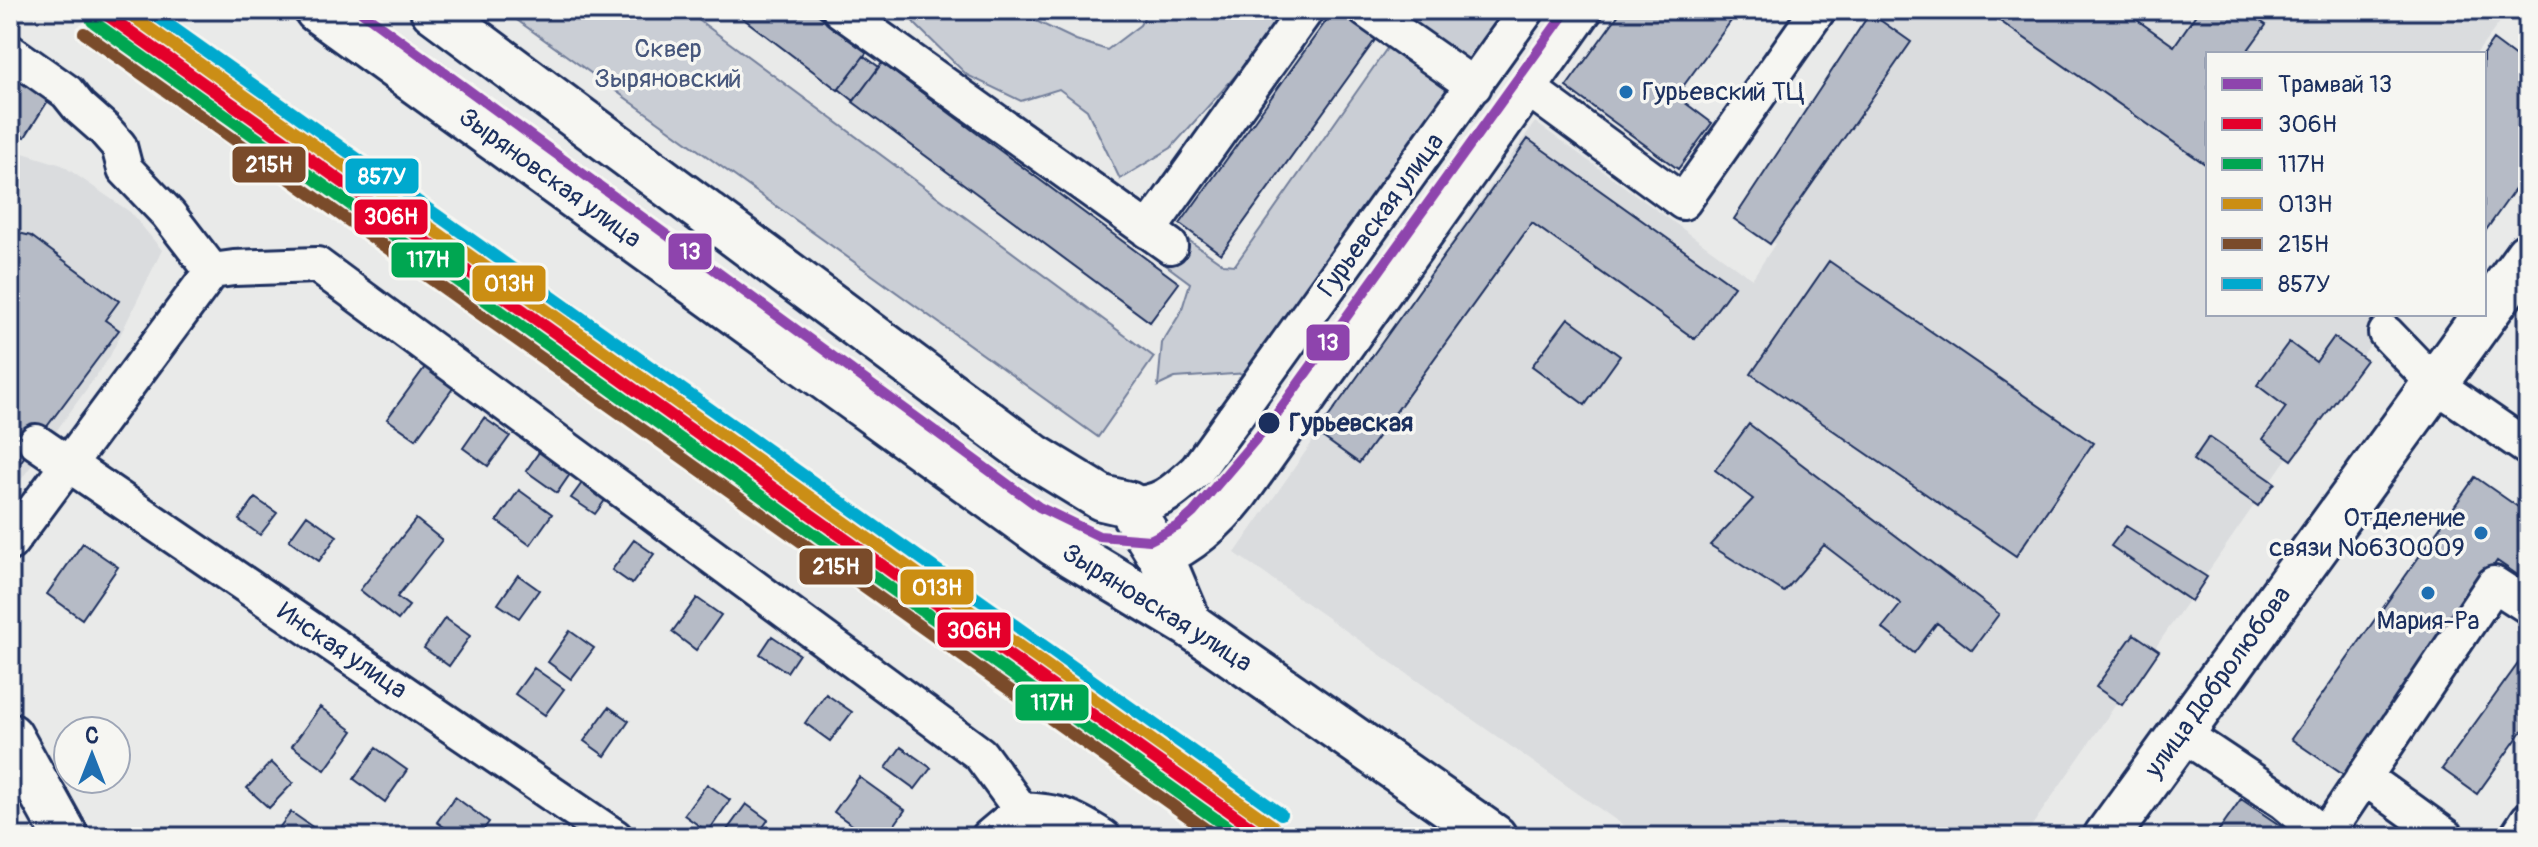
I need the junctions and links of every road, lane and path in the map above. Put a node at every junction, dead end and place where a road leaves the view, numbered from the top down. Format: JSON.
{"nodes":[{"id":1,"x":317,"y":10,"type":"edge"},
{"id":2,"x":433,"y":10,"type":"edge"},
{"id":3,"x":840,"y":10,"type":"edge"},
{"id":4,"x":1306,"y":10,"type":"edge"},
{"id":5,"x":1366,"y":10,"type":"edge"},
{"id":6,"x":1527,"y":10,"type":"edge"},
{"id":7,"x":1585,"y":10,"type":"edge"},
{"id":8,"x":1818,"y":10,"type":"edge"},
{"id":9,"x":10,"y":52,"type":"edge"},
{"id":10,"x":1474,"y":86,"type":"junction"},
{"id":11,"x":1529,"y":89,"type":"junction"},
{"id":12,"x":2528,"y":255,"type":"edge"},
{"id":13,"x":212,"y":271,"type":"junction"},
{"id":14,"x":2486,"y":313,"type":"edge"},
{"id":15,"x":2484,"y":316,"type":"edge"},
{"id":16,"x":2386,"y":333,"type":"dead end"},
{"id":17,"x":2435,"y":384,"type":"junction"},
{"id":18,"x":36,"y":442,"type":"dead end"},
{"id":19,"x":2528,"y":448,"type":"edge"},
{"id":20,"x":69,"y":465,"type":"junction"},
{"id":21,"x":1128,"y":504,"type":"junction"},
{"id":22,"x":10,"y":543,"type":"edge"},
{"id":23,"x":1055,"y":544,"type":"junction"},
{"id":24,"x":1162,"y":559,"type":"junction"},
{"id":25,"x":2528,"y":606,"type":"edge"},
{"id":26,"x":1190,"y":625,"type":"junction"},
{"id":27,"x":2181,"y":733,"type":"junction"},
{"id":28,"x":10,"y":736,"type":"edge"},
{"id":29,"x":2364,"y":777,"type":"junction"},
{"id":30,"x":1021,"y":810,"type":"junction"},
{"id":31,"x":2528,"y":820,"type":"edge"},
{"id":32,"x":55,"y":826,"type":"edge"},
{"id":33,"x":2325,"y":836,"type":"edge"},
{"id":34,"x":615,"y":837,"type":"edge"},
{"id":35,"x":989,"y":837,"type":"edge"},
{"id":36,"x":1103,"y":837,"type":"edge"},
{"id":37,"x":1494,"y":837,"type":"edge"},
{"id":38,"x":2106,"y":837,"type":"edge"},
{"id":39,"x":2447,"y":837,"type":"edge"},
{"id":40,"x":2517,"y":837,"type":"edge"}],
"edges":[{"from":1,"to":23,"type":"main road","name":"Зыряновская улица"},
{"from":2,"to":21,"type":"main road"},
{"from":3,"to":4,"type":"street"},
{"from":5,"to":10,"type":"street"},
{"from":6,"to":10,"type":"street","name":"Гурьевская улица"},
{"from":7,"to":11,"type":"street","name":"Гурьевская улица"},
{"from":8,"to":11,"type":"street"},
{"from":9,"to":13,"type":"street"},
{"from":10,"to":21,"type":"street","name":"Гурьевская улица"},
{"from":11,"to":24,"type":"street","name":"Гурьевская улица"},
{"from":12,"to":14,"type":"main road","name":"улица Добролюбова"},
{"from":13,"to":20,"type":"street"},
{"from":13,"to":30,"type":"street"},
{"from":15,"to":17,"type":"main road","name":"улица Добролюбова"},
{"from":16,"to":17,"type":"street"},
{"from":17,"to":19,"type":"street"},
{"from":17,"to":27,"type":"main road","name":"улица Добролюбова"},
{"from":18,"to":20,"type":"street","name":"Инская улица"},
{"from":20,"to":22,"type":"street"},
{"from":20,"to":34,"type":"street","name":"Инская улица"},
{"from":21,"to":24,"type":"main road"},
{"from":23,"to":24,"type":"main road"},
{"from":23,"to":26,"type":"main road","name":"Зыряновская улица"},
{"from":24,"to":26,"type":"main road"},
{"from":25,"to":29,"type":"street"},
{"from":26,"to":37,"type":"main road","name":"Зыряновская улица"},
{"from":27,"to":33,"type":"street"},
{"from":27,"to":38,"type":"main road","name":"улица Добролюбова"},
{"from":28,"to":32,"type":"main road"},
{"from":29,"to":33,"type":"street"},
{"from":29,"to":39,"type":"street"},
{"from":30,"to":35,"type":"street"},
{"from":30,"to":36,"type":"street"},
{"from":31,"to":40,"type":"street"}]}
